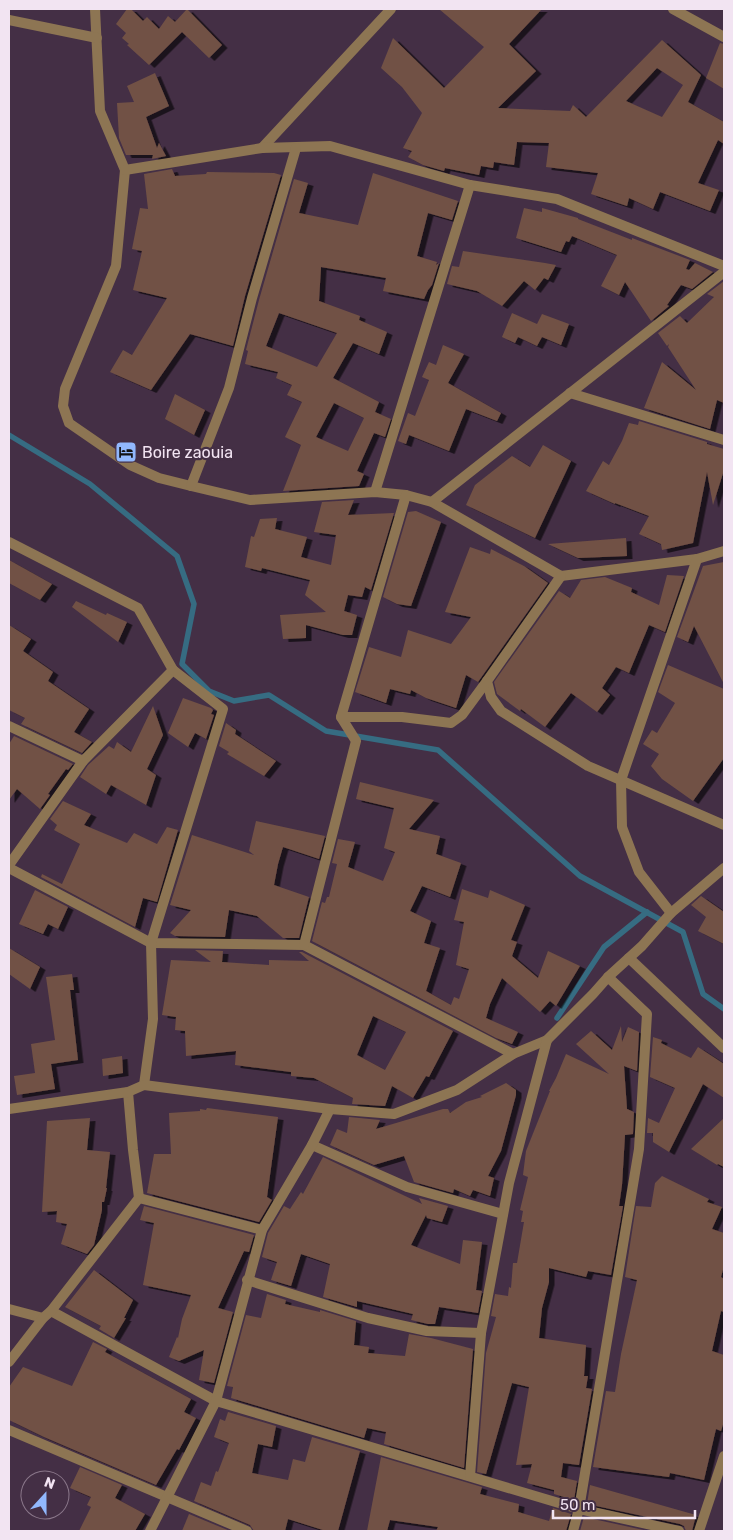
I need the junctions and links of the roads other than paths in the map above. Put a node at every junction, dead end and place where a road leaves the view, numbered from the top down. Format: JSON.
{"nodes":[{"id":1,"x":95,"y":9,"type":"edge"},
{"id":2,"x":391,"y":9,"type":"edge"},
{"id":3,"x":673,"y":9,"type":"edge"},
{"id":4,"x":9,"y":20,"type":"edge"},
{"id":5,"x":724,"y":36,"type":"edge"},
{"id":6,"x":97,"y":38,"type":"junction"},
{"id":7,"x":262,"y":148,"type":"junction"},
{"id":8,"x":296,"y":148,"type":"junction"},
{"id":9,"x":126,"y":170,"type":"junction"},
{"id":10,"x":470,"y":184,"type":"junction"},
{"id":11,"x":724,"y":266,"type":"edge"},
{"id":12,"x":724,"y":272,"type":"edge"},
{"id":13,"x":570,"y":393,"type":"junction"},
{"id":14,"x":724,"y":440,"type":"edge"},
{"id":15,"x":191,"y":486,"type":"junction"},
{"id":16,"x":375,"y":492,"type":"junction"},
{"id":17,"x":406,"y":495,"type":"junction"},
{"id":18,"x":432,"y":502,"type":"junction"},
{"id":19,"x":9,"y":542,"type":"edge"},
{"id":20,"x":724,"y":551,"type":"edge"},
{"id":21,"x":697,"y":559,"type":"junction"},
{"id":22,"x":561,"y":576,"type":"junction"},
{"id":23,"x":173,"y":670,"type":"junction"},
{"id":24,"x":486,"y":681,"type":"junction"},
{"id":25,"x":341,"y":717,"type":"junction"},
{"id":26,"x":9,"y":726,"type":"edge"},
{"id":27,"x":83,"y":761,"type":"junction"},
{"id":28,"x":621,"y":780,"type":"junction"},
{"id":29,"x":724,"y":825,"type":"edge"},
{"id":30,"x":9,"y":867,"type":"edge"},
{"id":31,"x":724,"y":868,"type":"edge"},
{"id":32,"x":671,"y":913,"type":"junction"},
{"id":33,"x":151,"y":943,"type":"junction"},
{"id":34,"x":304,"y":945,"type":"junction"},
{"id":35,"x":629,"y":958,"type":"junction"},
{"id":36,"x":608,"y":977,"type":"junction"},
{"id":37,"x":547,"y":1040,"type":"junction"},
{"id":38,"x":724,"y":1048,"type":"edge"},
{"id":39,"x":513,"y":1054,"type":"junction"},
{"id":40,"x":144,"y":1086,"type":"junction"},
{"id":41,"x":128,"y":1092,"type":"junction"},
{"id":42,"x":9,"y":1109,"type":"edge"},
{"id":43,"x":330,"y":1109,"type":"junction"},
{"id":44,"x":312,"y":1145,"type":"junction"},
{"id":45,"x":139,"y":1198,"type":"junction"},
{"id":46,"x":503,"y":1214,"type":"junction"},
{"id":47,"x":262,"y":1230,"type":"junction"},
{"id":48,"x":247,"y":1280,"type":"junction"},
{"id":49,"x":9,"y":1309,"type":"edge"},
{"id":50,"x":47,"y":1315,"type":"junction"},
{"id":51,"x":481,"y":1333,"type":"junction"},
{"id":52,"x":9,"y":1362,"type":"edge"},
{"id":53,"x":216,"y":1401,"type":"junction"},
{"id":54,"x":9,"y":1430,"type":"edge"},
{"id":55,"x":724,"y":1456,"type":"edge"},
{"id":56,"x":470,"y":1476,"type":"junction"},
{"id":57,"x":168,"y":1497,"type":"junction"},
{"id":58,"x":579,"y":1509,"type":"junction"},
{"id":59,"x":150,"y":1531,"type":"edge"},
{"id":60,"x":247,"y":1531,"type":"edge"},
{"id":61,"x":574,"y":1531,"type":"edge"},
{"id":62,"x":679,"y":1531,"type":"edge"},
{"id":63,"x":699,"y":1531,"type":"edge"}],
"edges":[{"from":1,"to":6,"type":"street"},
{"from":2,"to":7,"type":"street"},
{"from":3,"to":5,"type":"street"},
{"from":4,"to":6,"type":"street"},
{"from":6,"to":9,"type":"street"},
{"from":7,"to":8,"type":"street"},
{"from":7,"to":9,"type":"street"},
{"from":8,"to":10,"type":"street"},
{"from":8,"to":15,"type":"street"},
{"from":9,"to":15,"type":"street"},
{"from":10,"to":11,"type":"street"},
{"from":10,"to":16,"type":"street"},
{"from":12,"to":13,"type":"street"},
{"from":13,"to":14,"type":"street"},
{"from":13,"to":18,"type":"street"},
{"from":15,"to":16,"type":"street"},
{"from":16,"to":17,"type":"street"},
{"from":17,"to":18,"type":"street"},
{"from":17,"to":25,"type":"street"},
{"from":18,"to":22,"type":"street"},
{"from":19,"to":23,"type":"street"},
{"from":20,"to":21,"type":"street"},
{"from":21,"to":22,"type":"street"},
{"from":21,"to":28,"type":"street"},
{"from":22,"to":24,"type":"street"},
{"from":23,"to":27,"type":"street"},
{"from":23,"to":33,"type":"street"},
{"from":24,"to":25,"type":"street"},
{"from":24,"to":28,"type":"street"},
{"from":25,"to":34,"type":"street"},
{"from":26,"to":27,"type":"street"},
{"from":27,"to":30,"type":"street"},
{"from":28,"to":29,"type":"street"},
{"from":28,"to":32,"type":"street"},
{"from":30,"to":33,"type":"street"},
{"from":31,"to":32,"type":"street"},
{"from":32,"to":35,"type":"street"},
{"from":33,"to":34,"type":"street"},
{"from":33,"to":40,"type":"street"},
{"from":34,"to":39,"type":"street"},
{"from":35,"to":36,"type":"street"},
{"from":35,"to":38,"type":"street"},
{"from":36,"to":37,"type":"street"},
{"from":36,"to":58,"type":"street"},
{"from":37,"to":39,"type":"street"},
{"from":37,"to":46,"type":"street"},
{"from":39,"to":43,"type":"street"},
{"from":40,"to":41,"type":"street"},
{"from":40,"to":43,"type":"street"},
{"from":41,"to":42,"type":"street"},
{"from":41,"to":45,"type":"street"},
{"from":43,"to":44,"type":"street"},
{"from":44,"to":46,"type":"street"},
{"from":44,"to":47,"type":"street"},
{"from":45,"to":47,"type":"street"},
{"from":45,"to":50,"type":"street"},
{"from":46,"to":51,"type":"street"},
{"from":47,"to":48,"type":"street"},
{"from":48,"to":51,"type":"street"},
{"from":48,"to":53,"type":"street"},
{"from":49,"to":50,"type":"street"},
{"from":50,"to":52,"type":"street"},
{"from":50,"to":53,"type":"street"},
{"from":51,"to":56,"type":"street"},
{"from":53,"to":56,"type":"street"},
{"from":53,"to":57,"type":"street"},
{"from":54,"to":57,"type":"street"},
{"from":55,"to":63,"type":"street"},
{"from":56,"to":58,"type":"street"},
{"from":57,"to":59,"type":"street"},
{"from":57,"to":60,"type":"street"},
{"from":58,"to":61,"type":"street"},
{"from":58,"to":62,"type":"street"}]}
